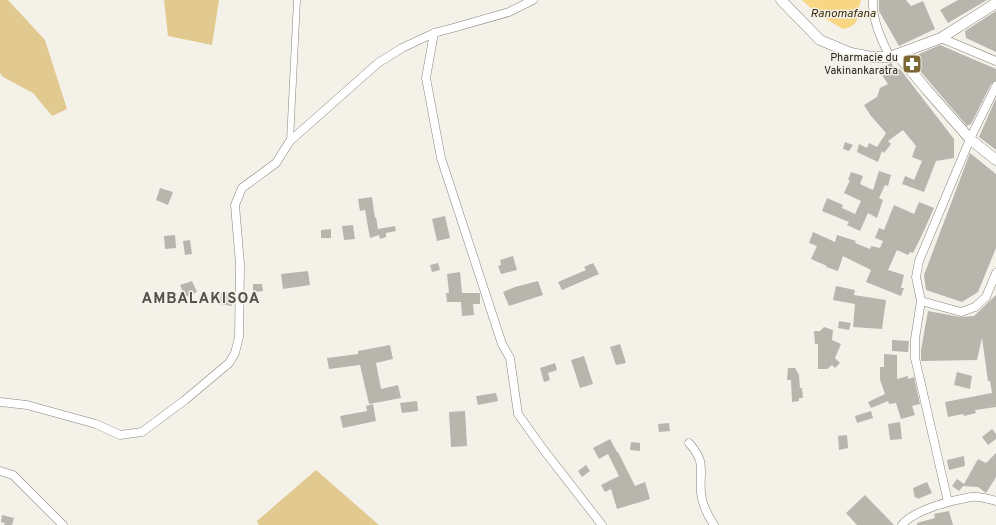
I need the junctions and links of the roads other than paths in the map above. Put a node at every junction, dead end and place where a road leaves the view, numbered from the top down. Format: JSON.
{"nodes":[{"id":1,"x":297,"y":0,"type":"edge"},
{"id":2,"x":533,"y":0,"type":"edge"},
{"id":3,"x":781,"y":0,"type":"edge"},
{"id":4,"x":874,"y":0,"type":"edge"},
{"id":5,"x":996,"y":3,"type":"edge"},
{"id":6,"x":434,"y":32,"type":"junction"},
{"id":7,"x":941,"y":38,"type":"junction"},
{"id":8,"x":893,"y":55,"type":"junction"},
{"id":9,"x":996,"y":61,"type":"edge"},
{"id":10,"x":996,"y":86,"type":"edge"},
{"id":11,"x":970,"y":139,"type":"junction"},
{"id":12,"x":290,"y":141,"type":"junction"},
{"id":13,"x":996,"y":160,"type":"edge"},
{"id":14,"x":996,"y":273,"type":"edge"},
{"id":15,"x":922,"y":301,"type":"junction"},
{"id":16,"x":0,"y":402,"type":"edge"},
{"id":17,"x":689,"y":443,"type":"dead end"},
{"id":18,"x":0,"y":471,"type":"edge"},
{"id":19,"x":996,"y":501,"type":"edge"},
{"id":20,"x":948,"y":502,"type":"junction"},
{"id":21,"x":63,"y":525,"type":"edge"},
{"id":22,"x":602,"y":525,"type":"edge"},
{"id":23,"x":714,"y":525,"type":"edge"},
{"id":24,"x":902,"y":525,"type":"edge"}],
"edges":[{"from":1,"to":12,"type":"street"},
{"from":2,"to":6,"type":"street"},
{"from":3,"to":8,"type":"street"},
{"from":4,"to":8,"type":"street"},
{"from":5,"to":7,"type":"street"},
{"from":6,"to":12,"type":"street"},
{"from":6,"to":22,"type":"street"},
{"from":7,"to":8,"type":"street"},
{"from":7,"to":9,"type":"street"},
{"from":8,"to":11,"type":"street"},
{"from":10,"to":11,"type":"street"},
{"from":11,"to":13,"type":"street"},
{"from":11,"to":15,"type":"street"},
{"from":12,"to":16,"type":"street"},
{"from":14,"to":15,"type":"street"},
{"from":15,"to":20,"type":"street"},
{"from":17,"to":23,"type":"street"},
{"from":18,"to":21,"type":"street"},
{"from":19,"to":20,"type":"street"},
{"from":20,"to":24,"type":"street"}]}
